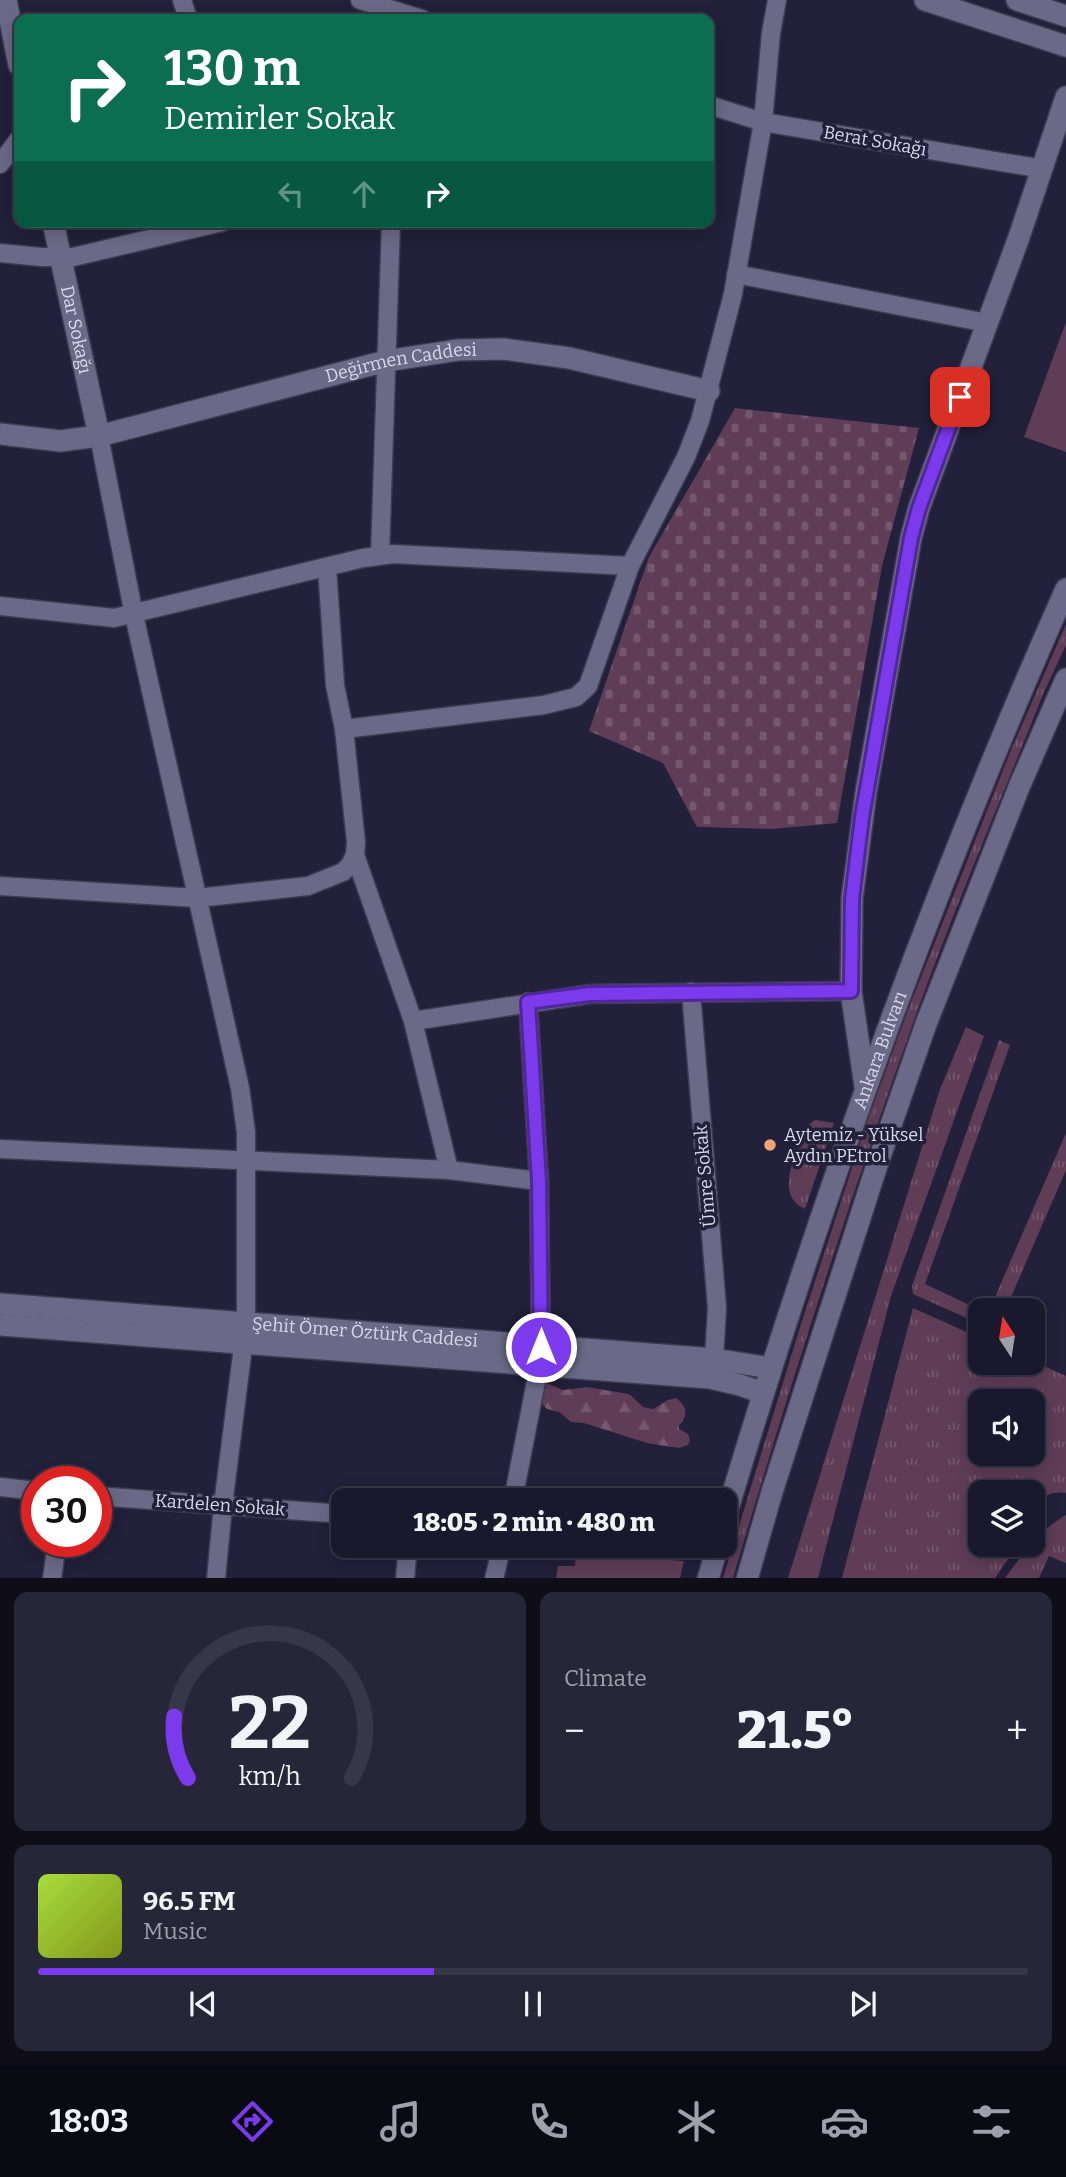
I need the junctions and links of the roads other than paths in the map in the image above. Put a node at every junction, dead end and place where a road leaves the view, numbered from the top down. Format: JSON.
{"nodes":[{"id":1,"x":6,"y":0,"type":"edge"},
{"id":2,"x":360,"y":0,"type":"edge"},
{"id":3,"x":777,"y":0,"type":"edge"},
{"id":4,"x":925,"y":0,"type":"edge"},
{"id":5,"x":1017,"y":0,"type":"edge"},
{"id":6,"x":403,"y":11,"type":"edge"},
{"id":7,"x":1066,"y":16,"type":"edge"},
{"id":8,"x":14,"y":40,"type":"edge"},
{"id":9,"x":1066,"y":46,"type":"edge"},
{"id":10,"x":1066,"y":97,"type":"edge"},
{"id":11,"x":714,"y":107,"type":"edge"},
{"id":12,"x":763,"y":122,"type":"junction"},
{"id":13,"x":14,"y":146,"type":"edge"},
{"id":14,"x":0,"y":164,"type":"edge"},
{"id":15,"x":1043,"y":169,"type":"junction"},
{"id":16,"x":53,"y":228,"type":"edge"},
{"id":17,"x":196,"y":228,"type":"edge"},
{"id":18,"x":391,"y":228,"type":"edge"},
{"id":19,"x":0,"y":253,"type":"edge"},
{"id":20,"x":60,"y":258,"type":"junction"},
{"id":21,"x":736,"y":274,"type":"junction"},
{"id":22,"x":988,"y":323,"type":"junction"},
{"id":23,"x":386,"y":361,"type":"junction"},
{"id":24,"x":709,"y":391,"type":"junction"},
{"id":25,"x":0,"y":434,"type":"edge"},
{"id":26,"x":99,"y":436,"type":"junction"},
{"id":27,"x":380,"y":555,"type":"junction"},
{"id":28,"x":630,"y":566,"type":"junction"},
{"id":29,"x":327,"y":567,"type":"junction"},
{"id":30,"x":1066,"y":589,"type":"edge"},
{"id":31,"x":0,"y":606,"type":"edge"},
{"id":32,"x":134,"y":615,"type":"junction"},
{"id":33,"x":1066,"y":678,"type":"edge"},
{"id":34,"x":344,"y":729,"type":"junction"},
{"id":35,"x":355,"y":855,"type":"junction"},
{"id":36,"x":0,"y":886,"type":"edge"},
{"id":37,"x":197,"y":898,"type":"junction"},
{"id":38,"x":851,"y":991,"type":"junction"},
{"id":39,"x":691,"y":992,"type":"junction"},
{"id":40,"x":528,"y":1002,"type":"junction"},
{"id":41,"x":413,"y":1021,"type":"junction"},
{"id":42,"x":865,"y":1086,"type":"junction"},
{"id":43,"x":0,"y":1149,"type":"edge"},
{"id":44,"x":246,"y":1161,"type":"junction"},
{"id":45,"x":449,"y":1170,"type":"junction"},
{"id":46,"x":539,"y":1181,"type":"junction"},
{"id":47,"x":0,"y":1304,"type":"edge"},
{"id":48,"x":0,"y":1325,"type":"edge"},
{"id":49,"x":245,"y":1333,"type":"junction"},
{"id":50,"x":540,"y":1356,"type":"junction"},
{"id":51,"x":714,"y":1359,"type":"junction"},
{"id":52,"x":771,"y":1368,"type":"junction"},
{"id":53,"x":763,"y":1393,"type":"junction"},
{"id":54,"x":0,"y":1487,"type":"edge"},
{"id":55,"x":515,"y":1488,"type":"edge"},
{"id":56,"x":734,"y":1488,"type":"edge"},
{"id":57,"x":21,"y":1489,"type":"edge"},
{"id":58,"x":112,"y":1497,"type":"edge"},
{"id":59,"x":223,"y":1505,"type":"junction"},
{"id":60,"x":331,"y":1513,"type":"edge"},
{"id":61,"x":55,"y":1557,"type":"edge"},
{"id":62,"x":407,"y":1558,"type":"edge"},
{"id":63,"x":499,"y":1558,"type":"edge"},
{"id":64,"x":714,"y":1558,"type":"edge"},
{"id":65,"x":52,"y":1578,"type":"edge"},
{"id":66,"x":216,"y":1578,"type":"edge"},
{"id":67,"x":405,"y":1578,"type":"edge"},
{"id":68,"x":494,"y":1578,"type":"edge"},
{"id":69,"x":708,"y":1578,"type":"edge"},
{"id":70,"x":747,"y":1578,"type":"edge"}],
"edges":[{"from":1,"to":8,"type":"street"},
{"from":2,"to":6,"type":"street"},
{"from":3,"to":12,"type":"street"},
{"from":4,"to":9,"type":"street"},
{"from":5,"to":7,"type":"street"},
{"from":10,"to":15,"type":"street"},
{"from":11,"to":12,"type":"street","name":"Berat Sokağı"},
{"from":12,"to":15,"type":"street","name":"Berat Sokağı"},
{"from":12,"to":21,"type":"street"},
{"from":13,"to":14,"type":"street"},
{"from":15,"to":22,"type":"street"},
{"from":16,"to":20,"type":"street","name":"Dar Sokağı"},
{"from":17,"to":20,"type":"street"},
{"from":18,"to":23,"type":"street"},
{"from":19,"to":20,"type":"street"},
{"from":20,"to":26,"type":"street","name":"Dar Sokağı"},
{"from":21,"to":22,"type":"street"},
{"from":21,"to":24,"type":"street"},
{"from":22,"to":38,"type":"street"},
{"from":23,"to":24,"type":"street","name":"Değirmen Caddesi"},
{"from":23,"to":26,"type":"street","name":"Değirmen Caddesi"},
{"from":23,"to":27,"type":"street"},
{"from":24,"to":28,"type":"street"},
{"from":25,"to":26,"type":"street","name":"Değirmen Caddesi"},
{"from":26,"to":32,"type":"street"},
{"from":27,"to":28,"type":"street"},
{"from":27,"to":29,"type":"street"},
{"from":28,"to":34,"type":"street"},
{"from":29,"to":32,"type":"street"},
{"from":29,"to":34,"type":"street"},
{"from":30,"to":42,"type":"street","name":"Ankara Bulvarı"},
{"from":31,"to":32,"type":"street"},
{"from":32,"to":37,"type":"street"},
{"from":33,"to":70,"type":"street","name":"Ankara Bulvarı"},
{"from":34,"to":35,"type":"street"},
{"from":35,"to":37,"type":"street"},
{"from":35,"to":41,"type":"street"},
{"from":36,"to":37,"type":"street"},
{"from":37,"to":44,"type":"street"},
{"from":38,"to":39,"type":"street"},
{"from":38,"to":42,"type":"street"},
{"from":39,"to":40,"type":"street"},
{"from":39,"to":51,"type":"street","name":"Ümre Sokak"},
{"from":40,"to":41,"type":"street"},
{"from":40,"to":46,"type":"street"},
{"from":41,"to":45,"type":"street"},
{"from":42,"to":52,"type":"street","name":"Ankara Bulvarı"},
{"from":43,"to":44,"type":"street"},
{"from":44,"to":45,"type":"street"},
{"from":44,"to":49,"type":"street"},
{"from":45,"to":46,"type":"street"},
{"from":46,"to":50,"type":"street"},
{"from":47,"to":49,"type":"street","name":"Şehit Ömer Öztürk Caddesi"},
{"from":48,"to":49,"type":"street","name":"Şehit Ömer Öztürk Caddesi"},
{"from":49,"to":50,"type":"street","name":"Şehit Ömer Öztürk Caddesi"},
{"from":49,"to":59,"type":"street"},
{"from":50,"to":51,"type":"street","name":"Şehit Ömer Öztürk Caddesi"},
{"from":50,"to":53,"type":"street","name":"Şehit Ömer Öztürk Caddesi"},
{"from":50,"to":55,"type":"street"},
{"from":51,"to":52,"type":"street","name":"Şehit Ömer Öztürk Caddesi"},
{"from":52,"to":53,"type":"street","name":"Ankara Bulvarı"},
{"from":53,"to":56,"type":"street","name":"Ankara Bulvarı"},
{"from":54,"to":57,"type":"street"},
{"from":58,"to":59,"type":"street","name":"Kardelen Sokak"},
{"from":59,"to":60,"type":"street","name":"Kardelen Sokak"},
{"from":59,"to":66,"type":"street"},
{"from":61,"to":65,"type":"street"},
{"from":62,"to":67,"type":"street"},
{"from":63,"to":68,"type":"street"},
{"from":64,"to":69,"type":"street"}]}
